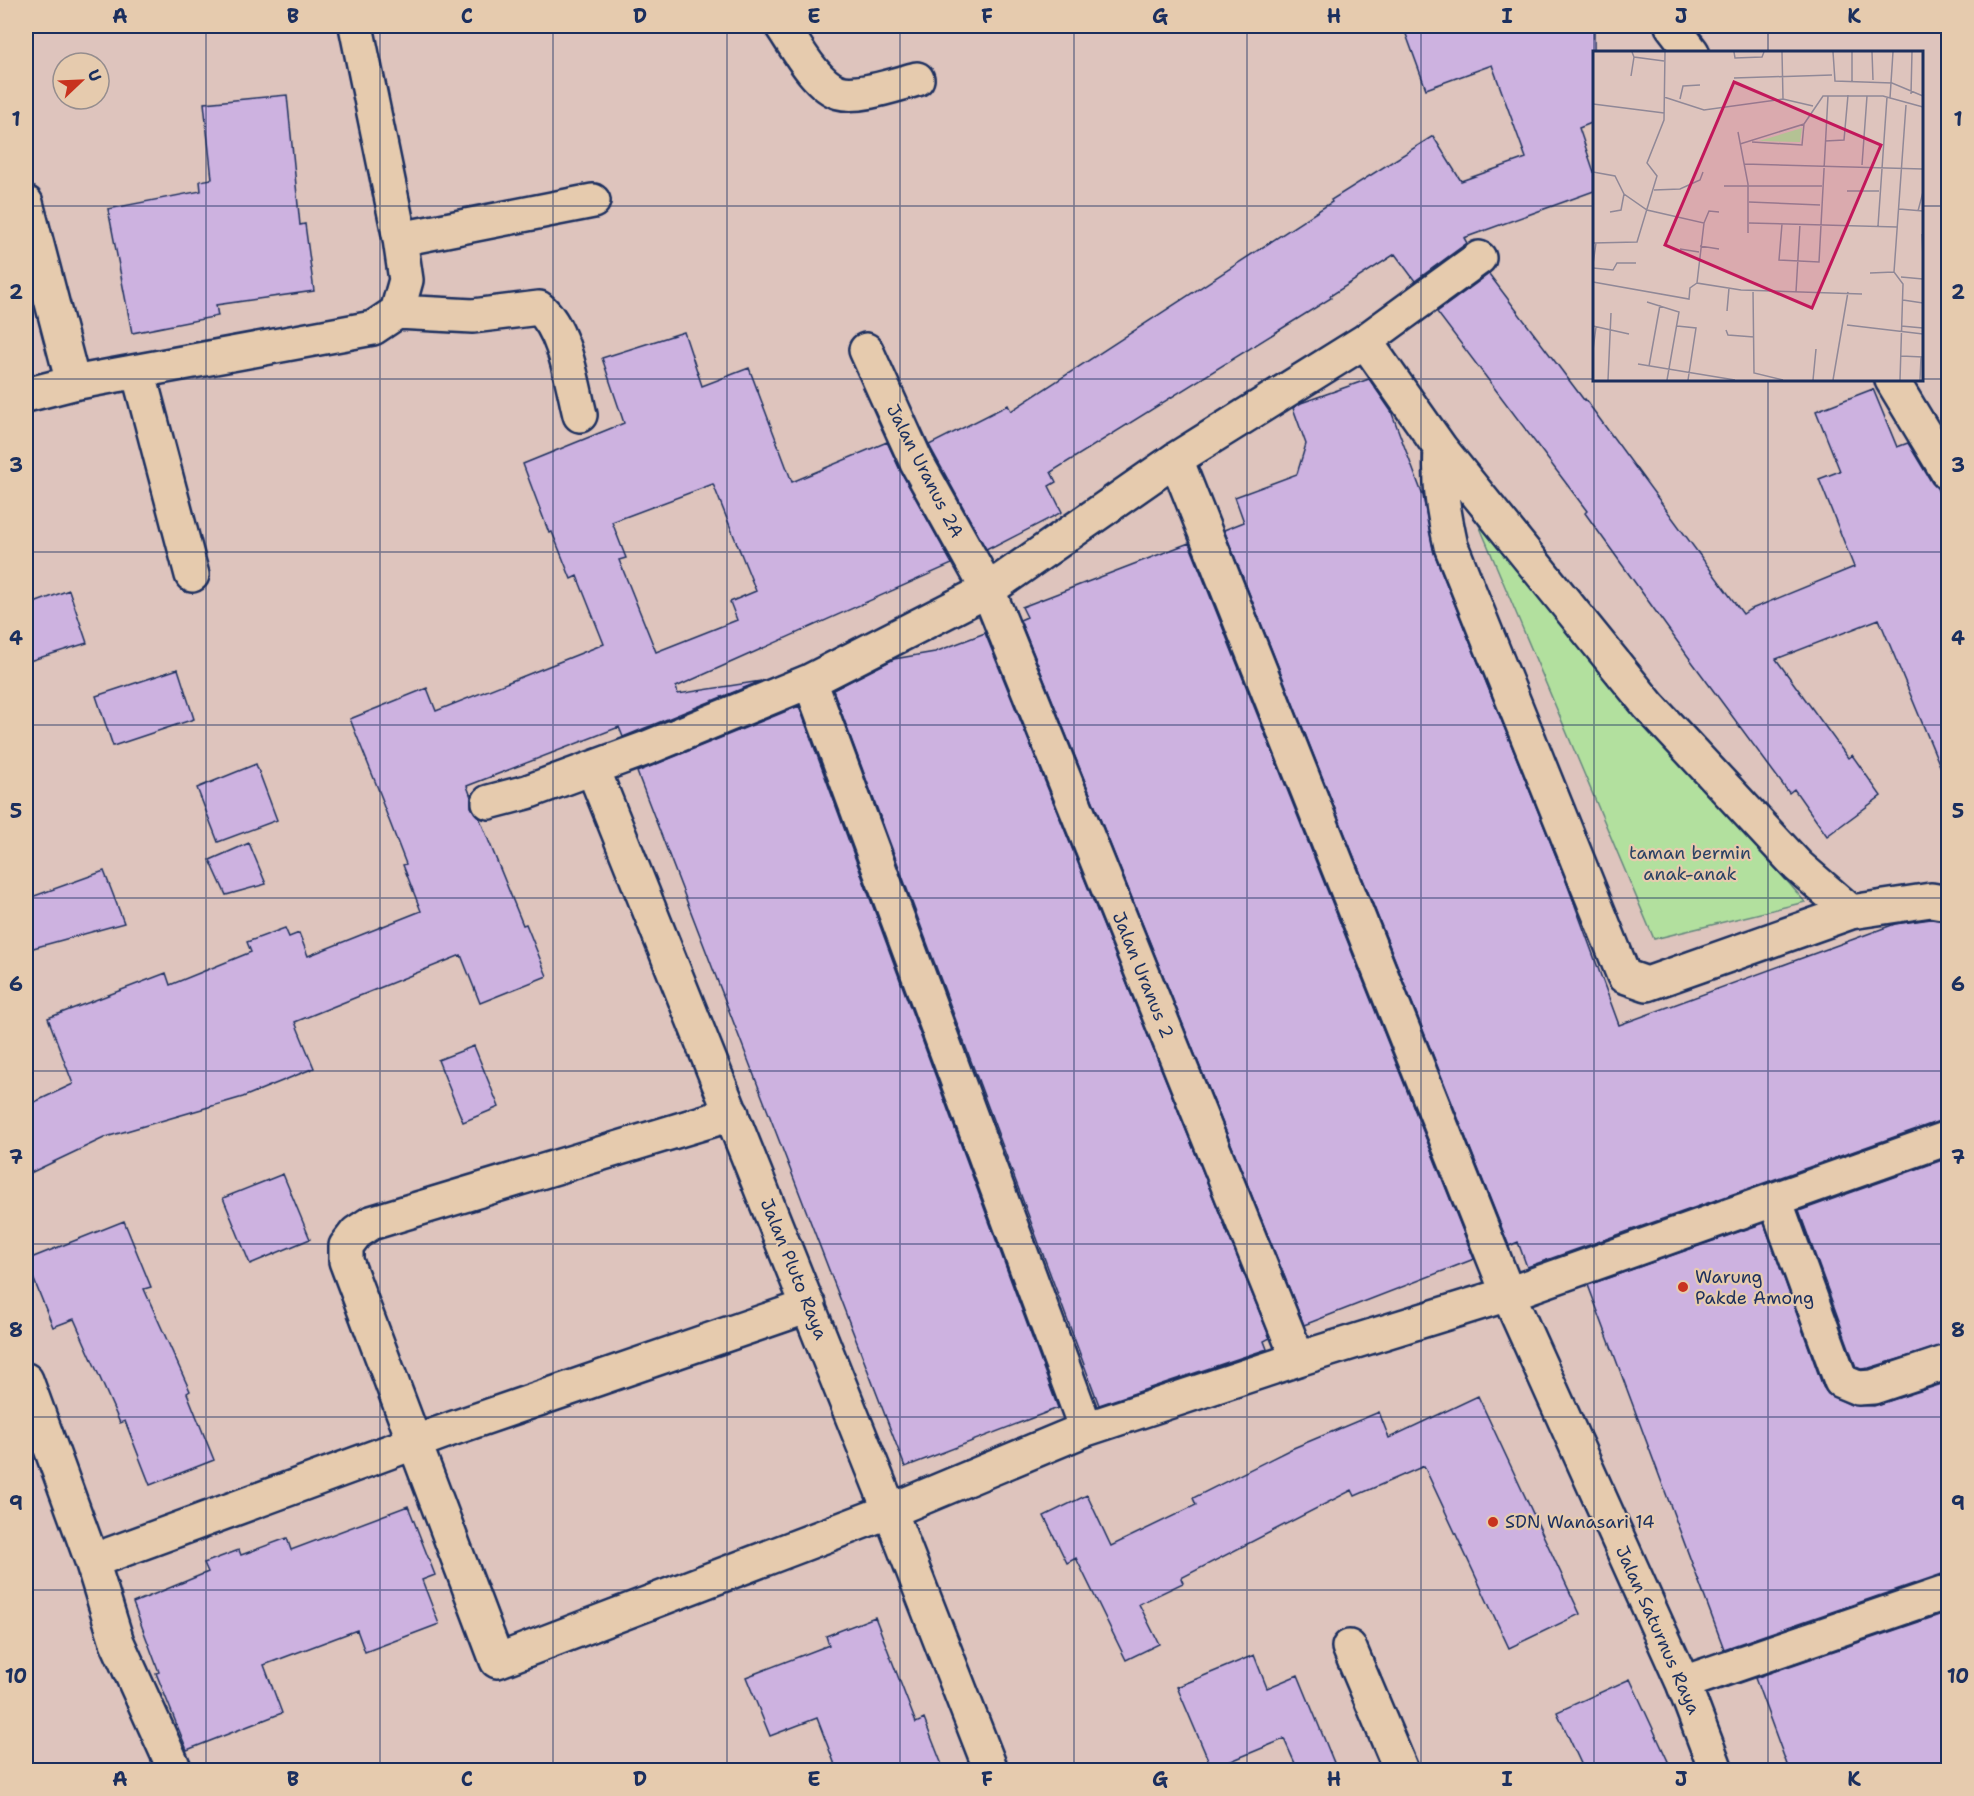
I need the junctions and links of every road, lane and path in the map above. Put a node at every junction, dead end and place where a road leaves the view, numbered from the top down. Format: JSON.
{"nodes":[{"id":1,"x":356,"y":26,"type":"edge"},
{"id":2,"x":782,"y":26,"type":"edge"},
{"id":3,"x":1672,"y":26,"type":"edge"},
{"id":4,"x":1691,"y":51,"type":"edge"},
{"id":5,"x":918,"y":79,"type":"dead end"},
{"id":6,"x":593,"y":201,"type":"dead end"},
{"id":7,"x":26,"y":203,"type":"edge"},
{"id":8,"x":400,"y":238,"type":"junction"},
{"id":9,"x":1479,"y":258,"type":"dead end"},
{"id":10,"x":397,"y":312,"type":"junction"},
{"id":11,"x":1365,"y":341,"type":"junction"},
{"id":12,"x":866,"y":350,"type":"dead end"},
{"id":13,"x":138,"y":371,"type":"junction"},
{"id":14,"x":1893,"y":381,"type":"edge"},
{"id":15,"x":73,"y":383,"type":"junction"},
{"id":16,"x":26,"y":395,"type":"edge"},
{"id":17,"x":580,"y":415,"type":"dead end"},
{"id":18,"x":1441,"y":449,"type":"junction"},
{"id":19,"x":1176,"y":459,"type":"junction"},
{"id":20,"x":1948,"y":473,"type":"edge"},
{"id":21,"x":192,"y":575,"type":"dead end"},
{"id":22,"x":988,"y":590,"type":"junction"},
{"id":23,"x":810,"y":681,"type":"junction"},
{"id":24,"x":593,"y":769,"type":"junction"},
{"id":25,"x":489,"y":802,"type":"dead end"},
{"id":26,"x":1948,"y":903,"type":"edge"},
{"id":27,"x":1851,"y":912,"type":"junction"},
{"id":28,"x":732,"y":1114,"type":"junction"},
{"id":29,"x":1948,"y":1138,"type":"edge"},
{"id":30,"x":1775,"y":1200,"type":"junction"},
{"id":31,"x":1508,"y":1294,"type":"junction"},
{"id":32,"x":809,"y":1306,"type":"junction"},
{"id":33,"x":1298,"y":1359,"type":"junction"},
{"id":34,"x":1948,"y":1362,"type":"edge"},
{"id":35,"x":26,"y":1380,"type":"edge"},
{"id":36,"x":1086,"y":1429,"type":"junction"},
{"id":37,"x":415,"y":1442,"type":"junction"},
{"id":38,"x":891,"y":1511,"type":"junction"},
{"id":39,"x":92,"y":1561,"type":"junction"},
{"id":40,"x":1948,"y":1592,"type":"edge"},
{"id":41,"x":1349,"y":1647,"type":"dead end"},
{"id":42,"x":1683,"y":1683,"type":"junction"},
{"id":43,"x":175,"y":1770,"type":"edge"},
{"id":44,"x":991,"y":1770,"type":"edge"},
{"id":45,"x":1401,"y":1770,"type":"edge"},
{"id":46,"x":1716,"y":1770,"type":"edge"}],
"edges":[{"from":1,"to":8,"type":"street"},
{"from":2,"to":5,"type":"street"},
{"from":3,"to":4,"type":"street"},
{"from":6,"to":8,"type":"street"},
{"from":7,"to":15,"type":"street"},
{"from":8,"to":10,"type":"street"},
{"from":9,"to":11,"type":"street"},
{"from":10,"to":13,"type":"street"},
{"from":10,"to":17,"type":"street"},
{"from":11,"to":18,"type":"street"},
{"from":11,"to":19,"type":"street"},
{"from":12,"to":22,"type":"street","name":"Jalan Uranus 2A"},
{"from":13,"to":15,"type":"street"},
{"from":13,"to":21,"type":"street"},
{"from":14,"to":20,"type":"street"},
{"from":15,"to":16,"type":"street"},
{"from":18,"to":27,"type":"street"},
{"from":18,"to":27,"type":"street"},
{"from":19,"to":22,"type":"street"},
{"from":19,"to":31,"type":"street","name":"Jalan Saturnus Raya"},
{"from":22,"to":23,"type":"street"},
{"from":22,"to":33,"type":"street","name":"Jalan Uranus 2"},
{"from":23,"to":24,"type":"street"},
{"from":23,"to":36,"type":"street"},
{"from":24,"to":25,"type":"street"},
{"from":24,"to":28,"type":"street","name":"Jalan Pluto Raya"},
{"from":26,"to":27,"type":"street"},
{"from":28,"to":32,"type":"street","name":"Jalan Pluto Raya"},
{"from":28,"to":37,"type":"street"},
{"from":29,"to":30,"type":"street"},
{"from":30,"to":31,"type":"street"},
{"from":30,"to":34,"type":"street"},
{"from":31,"to":33,"type":"street"},
{"from":31,"to":42,"type":"street","name":"Jalan Saturnus Raya"},
{"from":32,"to":37,"type":"street"},
{"from":32,"to":38,"type":"street","name":"Jalan Pluto Raya"},
{"from":33,"to":36,"type":"street"},
{"from":35,"to":39,"type":"street"},
{"from":36,"to":38,"type":"street"},
{"from":37,"to":38,"type":"street"},
{"from":37,"to":39,"type":"street"},
{"from":38,"to":44,"type":"street","name":"Jalan Pluto Raya"},
{"from":39,"to":43,"type":"street"},
{"from":40,"to":42,"type":"street"},
{"from":41,"to":45,"type":"street"},
{"from":42,"to":46,"type":"street","name":"Jalan Saturnus Raya"}]}
